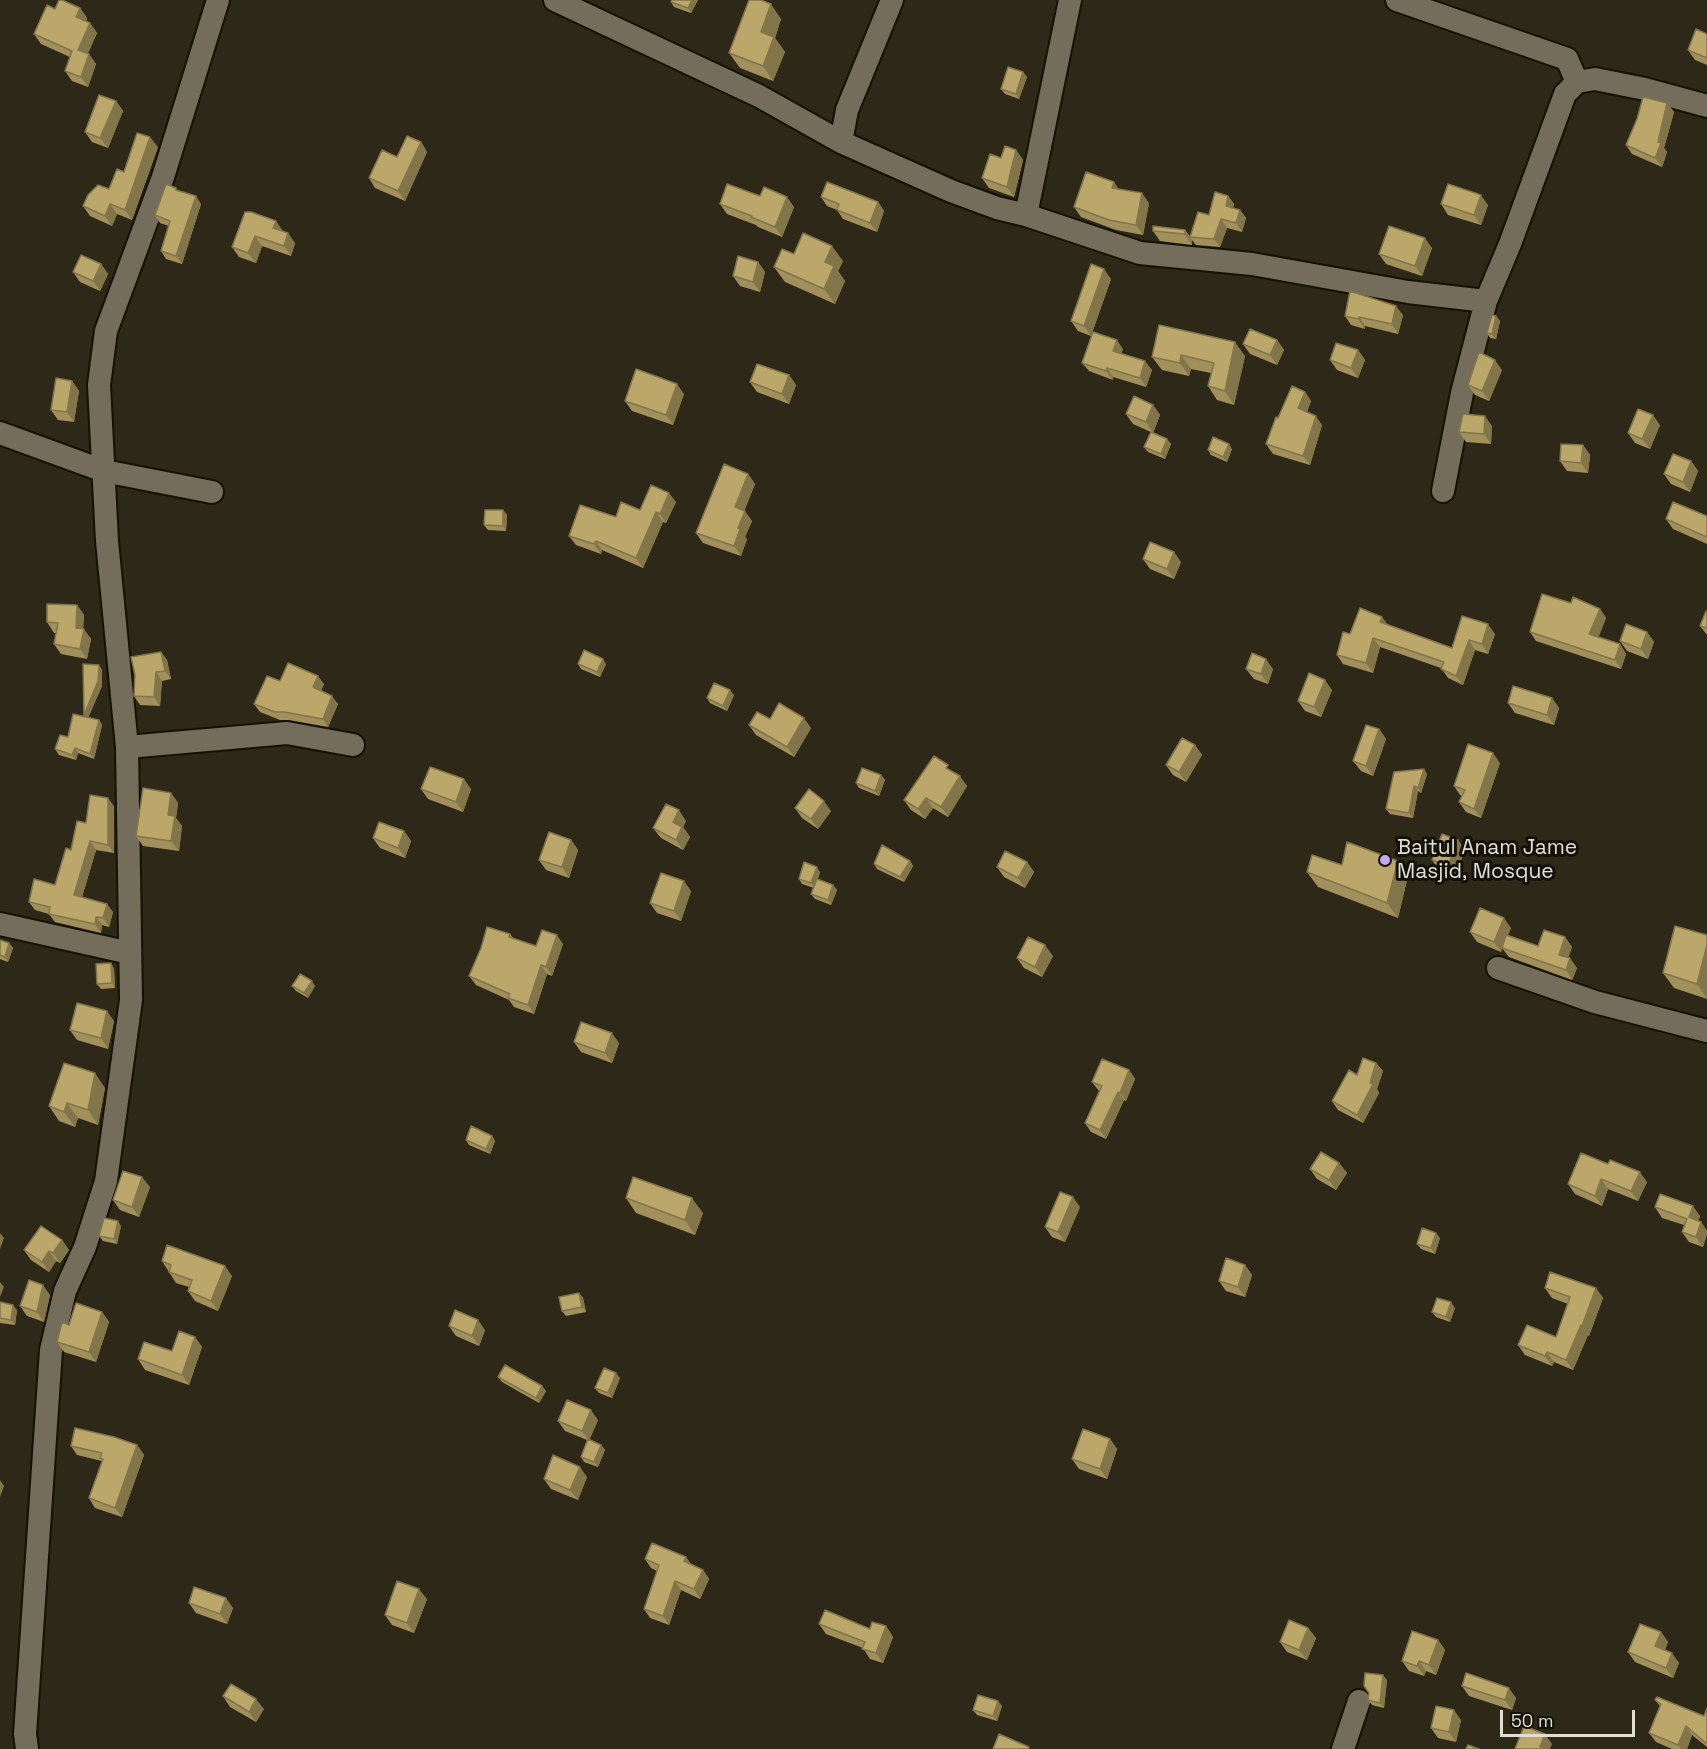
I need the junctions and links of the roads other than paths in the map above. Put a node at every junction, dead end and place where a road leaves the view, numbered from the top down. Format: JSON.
{"nodes":[{"id":1,"x":218,"y":0,"type":"edge"},
{"id":2,"x":555,"y":0,"type":"edge"},
{"id":3,"x":892,"y":0,"type":"edge"},
{"id":4,"x":1070,"y":0,"type":"edge"},
{"id":5,"x":1397,"y":0,"type":"edge"},
{"id":6,"x":1577,"y":82,"type":"junction"},
{"id":7,"x":1707,"y":106,"type":"edge"},
{"id":8,"x":841,"y":142,"type":"junction"},
{"id":9,"x":1026,"y":215,"type":"junction"},
{"id":10,"x":1486,"y":301,"type":"junction"},
{"id":11,"x":0,"y":433,"type":"edge"},
{"id":12,"x":104,"y":471,"type":"junction"},
{"id":13,"x":1443,"y":491,"type":"dead end"},
{"id":14,"x":212,"y":492,"type":"dead end"},
{"id":15,"x":353,"y":745,"type":"dead end"},
{"id":16,"x":128,"y":747,"type":"junction"},
{"id":17,"x":0,"y":924,"type":"edge"},
{"id":18,"x":130,"y":953,"type":"junction"},
{"id":19,"x":1498,"y":968,"type":"dead end"},
{"id":20,"x":1707,"y":1031,"type":"edge"},
{"id":21,"x":1359,"y":1701,"type":"dead end"},
{"id":22,"x":27,"y":1749,"type":"edge"},
{"id":23,"x":1343,"y":1749,"type":"edge"}],
"edges":[{"from":1,"to":12,"type":"street"},
{"from":2,"to":8,"type":"street"},
{"from":3,"to":8,"type":"street"},
{"from":4,"to":9,"type":"street"},
{"from":5,"to":6,"type":"street"},
{"from":6,"to":7,"type":"street"},
{"from":6,"to":10,"type":"street"},
{"from":8,"to":9,"type":"street"},
{"from":9,"to":10,"type":"street"},
{"from":10,"to":13,"type":"street"},
{"from":11,"to":12,"type":"street"},
{"from":12,"to":14,"type":"street"},
{"from":12,"to":16,"type":"street"},
{"from":15,"to":16,"type":"street"},
{"from":16,"to":18,"type":"street"},
{"from":17,"to":18,"type":"street"},
{"from":18,"to":22,"type":"street"},
{"from":19,"to":20,"type":"street"},
{"from":21,"to":23,"type":"street"}]}
